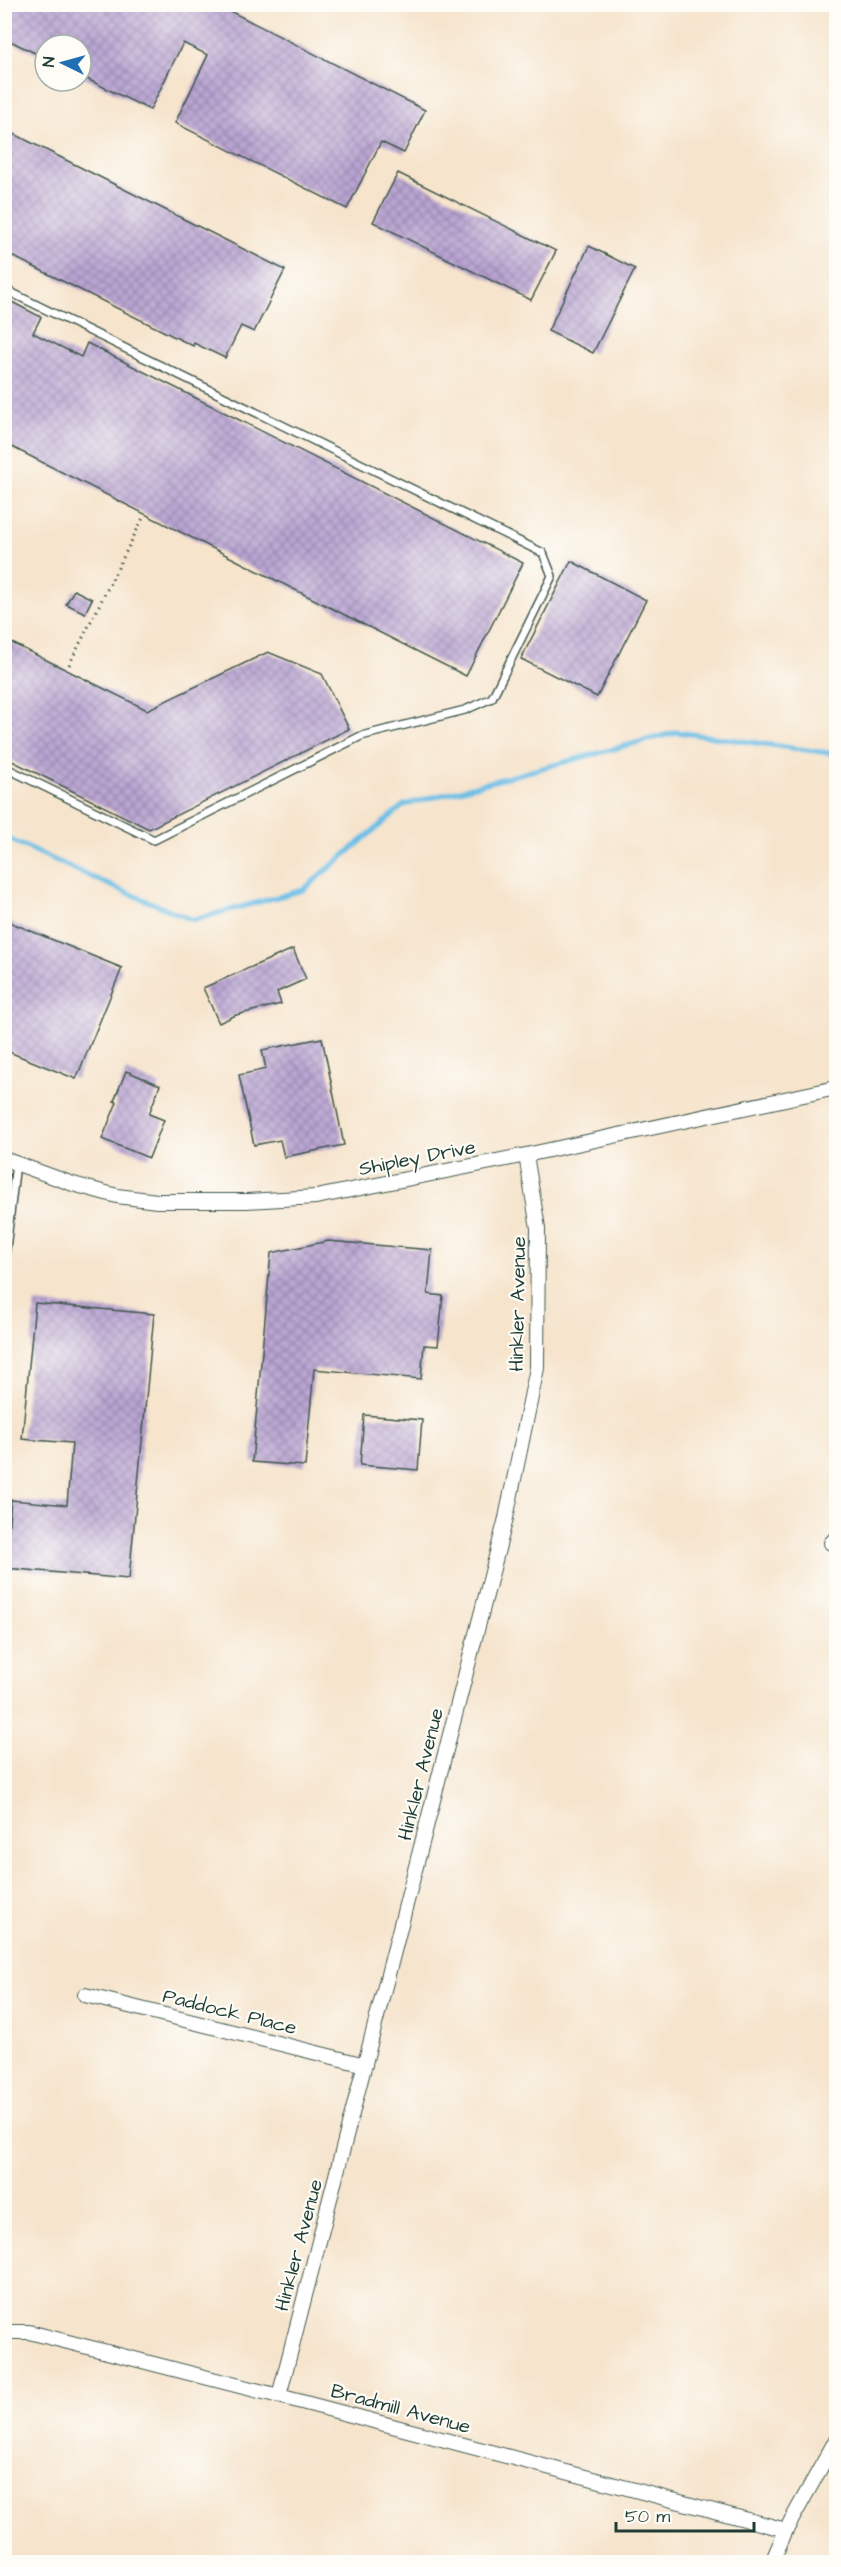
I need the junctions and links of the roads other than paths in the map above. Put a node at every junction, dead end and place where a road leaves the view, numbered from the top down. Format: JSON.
{"nodes":[{"id":1,"x":4,"y":289,"type":"edge"},
{"id":2,"x":4,"y":767,"type":"edge"},
{"id":3,"x":837,"y":1088,"type":"edge"},
{"id":4,"x":525,"y":1155,"type":"junction"},
{"id":5,"x":10,"y":1161,"type":"edge"},
{"id":6,"x":4,"y":1266,"type":"edge"},
{"id":7,"x":85,"y":1995,"type":"dead end"},
{"id":8,"x":365,"y":2065,"type":"junction"},
{"id":9,"x":4,"y":2332,"type":"edge"},
{"id":10,"x":279,"y":2396,"type":"junction"},
{"id":11,"x":837,"y":2440,"type":"edge"},
{"id":12,"x":786,"y":2529,"type":"junction"},
{"id":13,"x":772,"y":2562,"type":"edge"}],
"edges":[{"from":1,"to":2,"type":"lane"},
{"from":3,"to":4,"type":"street","name":"Shipley Drive"},
{"from":4,"to":5,"type":"street","name":"Shipley Drive"},
{"from":4,"to":8,"type":"street","name":"Hinkler Avenue"},
{"from":5,"to":6,"type":"lane"},
{"from":7,"to":8,"type":"street","name":"Paddock Place"},
{"from":8,"to":10,"type":"street","name":"Hinkler Avenue"},
{"from":9,"to":10,"type":"street","name":"Bradmill Avenue"},
{"from":10,"to":12,"type":"street","name":"Bradmill Avenue"},
{"from":11,"to":12,"type":"street"},
{"from":12,"to":13,"type":"street"}]}
